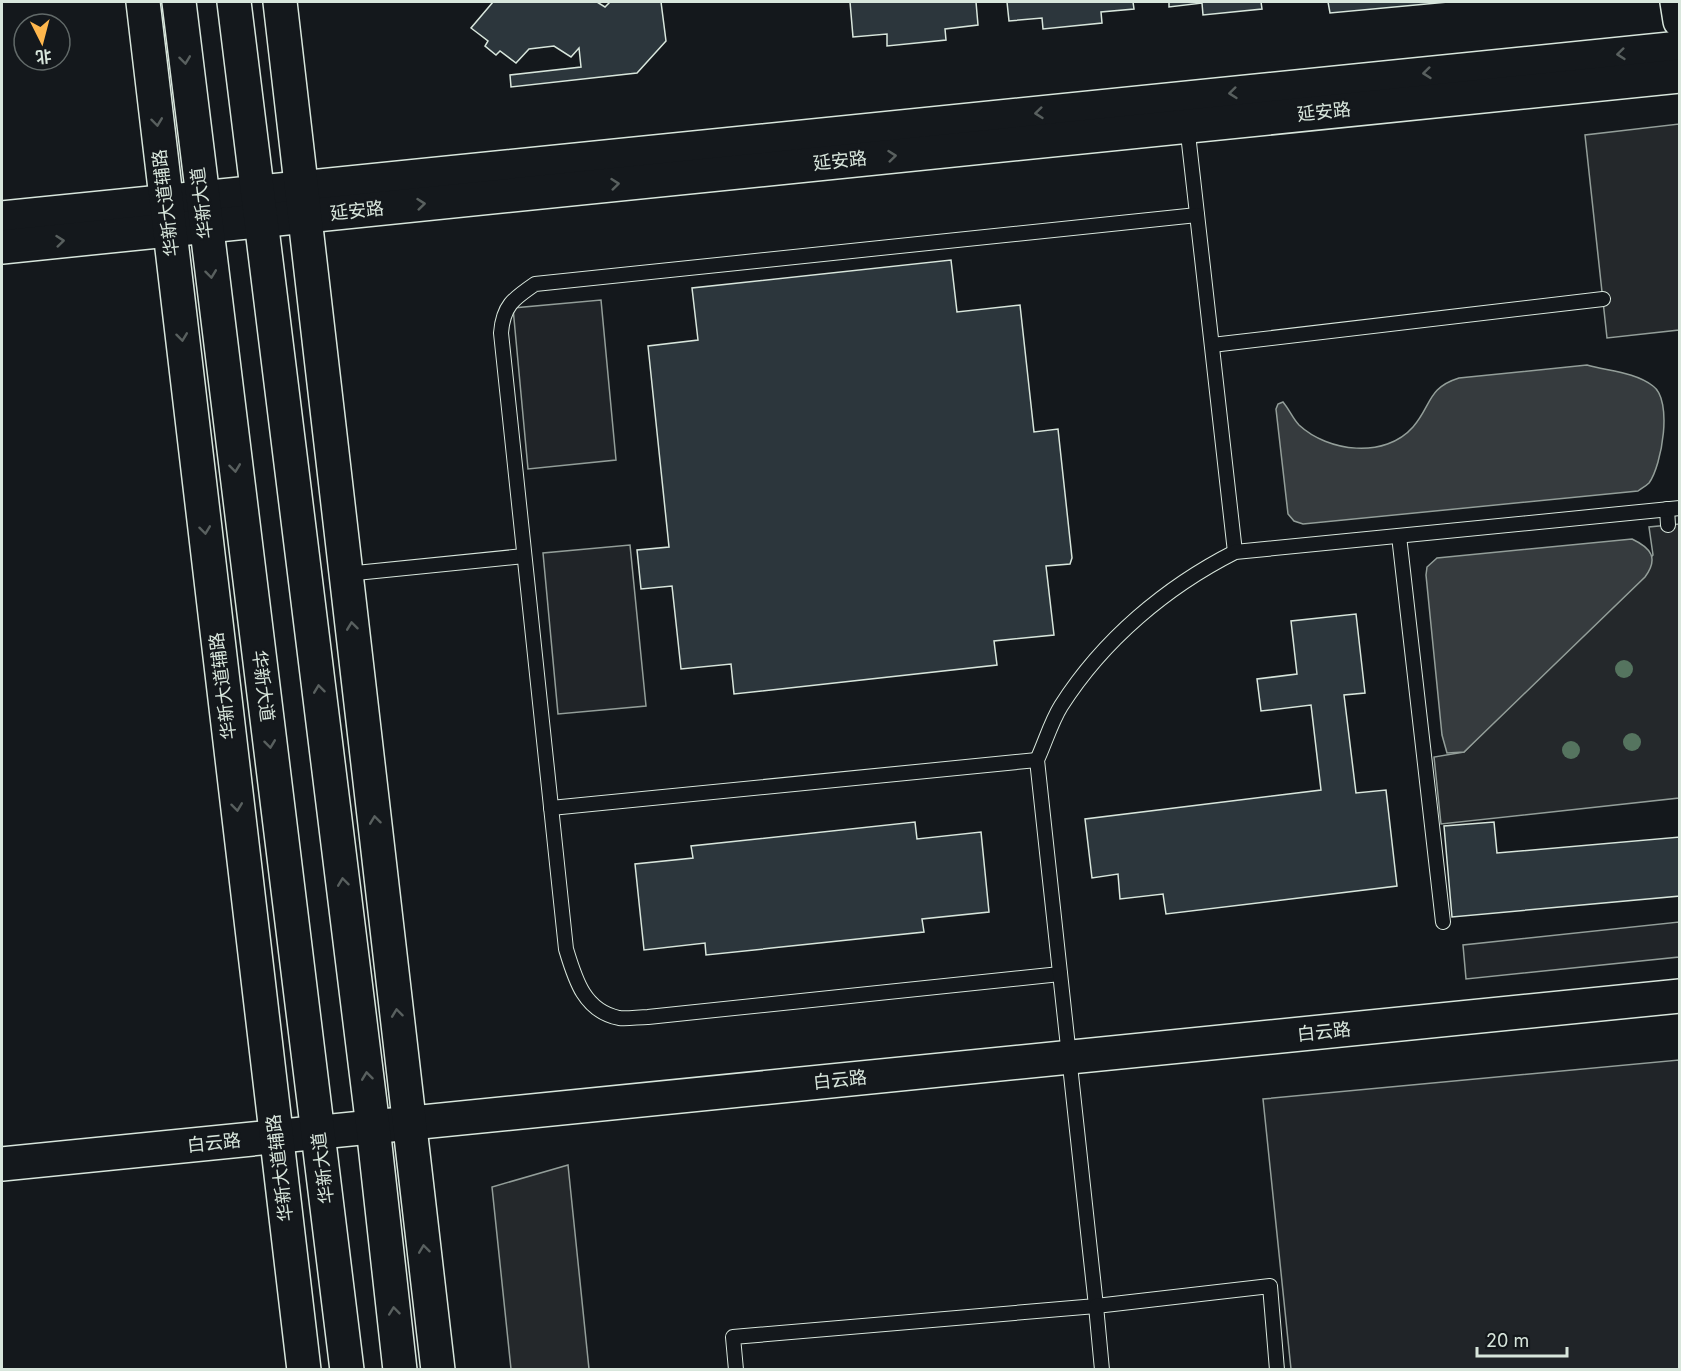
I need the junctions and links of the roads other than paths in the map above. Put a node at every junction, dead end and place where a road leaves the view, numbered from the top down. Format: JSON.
{"nodes":[{"id":1,"x":143,"y":2,"type":"edge"},
{"id":2,"x":179,"y":2,"type":"edge"},
{"id":3,"x":234,"y":2,"type":"edge"},
{"id":4,"x":280,"y":2,"type":"edge"},
{"id":5,"x":1677,"y":2,"type":"edge"},
{"id":6,"x":1680,"y":21,"type":"edge"},
{"id":7,"x":1680,"y":48,"type":"edge"},
{"id":8,"x":1680,"y":76,"type":"edge"},
{"id":9,"x":1185,"y":112,"type":"junction"},
{"id":10,"x":303,"y":202,"type":"junction"},
{"id":11,"x":259,"y":206,"type":"junction"},
{"id":12,"x":203,"y":212,"type":"junction"},
{"id":13,"x":168,"y":215,"type":"junction"},
{"id":14,"x":1197,"y":215,"type":"junction"},
{"id":15,"x":2,"y":218,"type":"edge"},
{"id":16,"x":2,"y":247,"type":"edge"},
{"id":17,"x":1603,"y":299,"type":"dead end"},
{"id":18,"x":1212,"y":345,"type":"junction"},
{"id":19,"x":1673,"y":509,"type":"edge"},
{"id":20,"x":1668,"y":525,"type":"dead end"},
{"id":21,"x":1400,"y":536,"type":"junction"},
{"id":22,"x":1235,"y":552,"type":"junction"},
{"id":23,"x":524,"y":556,"type":"junction"},
{"id":24,"x":346,"y":574,"type":"junction"},
{"id":25,"x":1037,"y":760,"type":"junction"},
{"id":26,"x":551,"y":808,"type":"junction"},
{"id":27,"x":1443,"y":922,"type":"dead end"},
{"id":28,"x":1060,"y":974,"type":"junction"},
{"id":29,"x":1680,"y":996,"type":"edge"},
{"id":30,"x":1680,"y":1017,"type":"edge"},
{"id":31,"x":1070,"y":1067,"type":"junction"},
{"id":32,"x":411,"y":1131,"type":"junction"},
{"id":33,"x":374,"y":1135,"type":"junction"},
{"id":34,"x":320,"y":1141,"type":"junction"},
{"id":35,"x":277,"y":1145,"type":"junction"},
{"id":36,"x":2,"y":1164,"type":"edge"},
{"id":37,"x":2,"y":1183,"type":"edge"},
{"id":38,"x":1096,"y":1306,"type":"junction"},
{"id":39,"x":304,"y":1370,"type":"edge"},
{"id":40,"x":347,"y":1370,"type":"edge"},
{"id":41,"x":400,"y":1370,"type":"edge"},
{"id":42,"x":438,"y":1370,"type":"edge"},
{"id":43,"x":736,"y":1370,"type":"edge"},
{"id":44,"x":1101,"y":1370,"type":"edge"},
{"id":45,"x":1277,"y":1370,"type":"edge"}],
"edges":[{"from":1,"to":13,"type":"main road","name":"华新大道辅路","one_way":true},
{"from":2,"to":12,"type":"main road","name":"华新大道","one_way":true},
{"from":3,"to":11,"type":"main road"},
{"from":4,"to":10,"type":"main road"},
{"from":5,"to":6,"type":"main road"},
{"from":7,"to":9,"type":"main road","name":"延安路","one_way":true},
{"from":8,"to":9,"type":"main road","name":"延安路"},
{"from":9,"to":10,"type":"main road","name":"延安路"},
{"from":9,"to":14,"type":"lane"},
{"from":10,"to":11,"type":"main road","name":"延安路"},
{"from":10,"to":24,"type":"main road"},
{"from":11,"to":12,"type":"main road","name":"延安路"},
{"from":33,"to":11,"type":"main road","one_way":true},
{"from":12,"to":13,"type":"main road","name":"延安路"},
{"from":12,"to":34,"type":"main road","name":"华新大道","one_way":true},
{"from":13,"to":15,"type":"main road","name":"延安路"},
{"from":16,"to":13,"type":"main road","name":"延安路","one_way":true},
{"from":13,"to":35,"type":"main road","name":"华新大道辅路","one_way":true},
{"from":14,"to":18,"type":"lane"},
{"from":14,"to":23,"type":"lane"},
{"from":17,"to":18,"type":"lane"},
{"from":18,"to":22,"type":"lane"},
{"from":19,"to":20,"type":"lane"},
{"from":19,"to":21,"type":"lane"},
{"from":21,"to":22,"type":"lane"},
{"from":21,"to":27,"type":"lane"},
{"from":22,"to":25,"type":"lane"},
{"from":23,"to":24,"type":"lane"},
{"from":23,"to":26,"type":"lane"},
{"from":32,"to":24,"type":"main road","one_way":true},
{"from":25,"to":26,"type":"lane"},
{"from":25,"to":28,"type":"lane"},
{"from":26,"to":28,"type":"lane"},
{"from":28,"to":31,"type":"lane"},
{"from":29,"to":31,"type":"main road","name":"白云路"},
{"from":30,"to":31,"type":"main road","name":"白云路"},
{"from":31,"to":32,"type":"main road","name":"白云路"},
{"from":31,"to":38,"type":"lane"},
{"from":32,"to":33,"type":"main road","name":"白云路"},
{"from":42,"to":32,"type":"main road","one_way":true},
{"from":33,"to":34,"type":"main road","name":"白云路"},
{"from":41,"to":33,"type":"main road","one_way":true},
{"from":34,"to":35,"type":"main road","name":"白云路"},
{"from":34,"to":40,"type":"main road","name":"华新大道"},
{"from":35,"to":36,"type":"main road","name":"白云路"},
{"from":35,"to":37,"type":"main road","name":"白云路"},
{"from":35,"to":39,"type":"main road","name":"华新大道辅路"},
{"from":38,"to":43,"type":"lane"},
{"from":38,"to":44,"type":"lane"},
{"from":38,"to":45,"type":"lane"}]}
